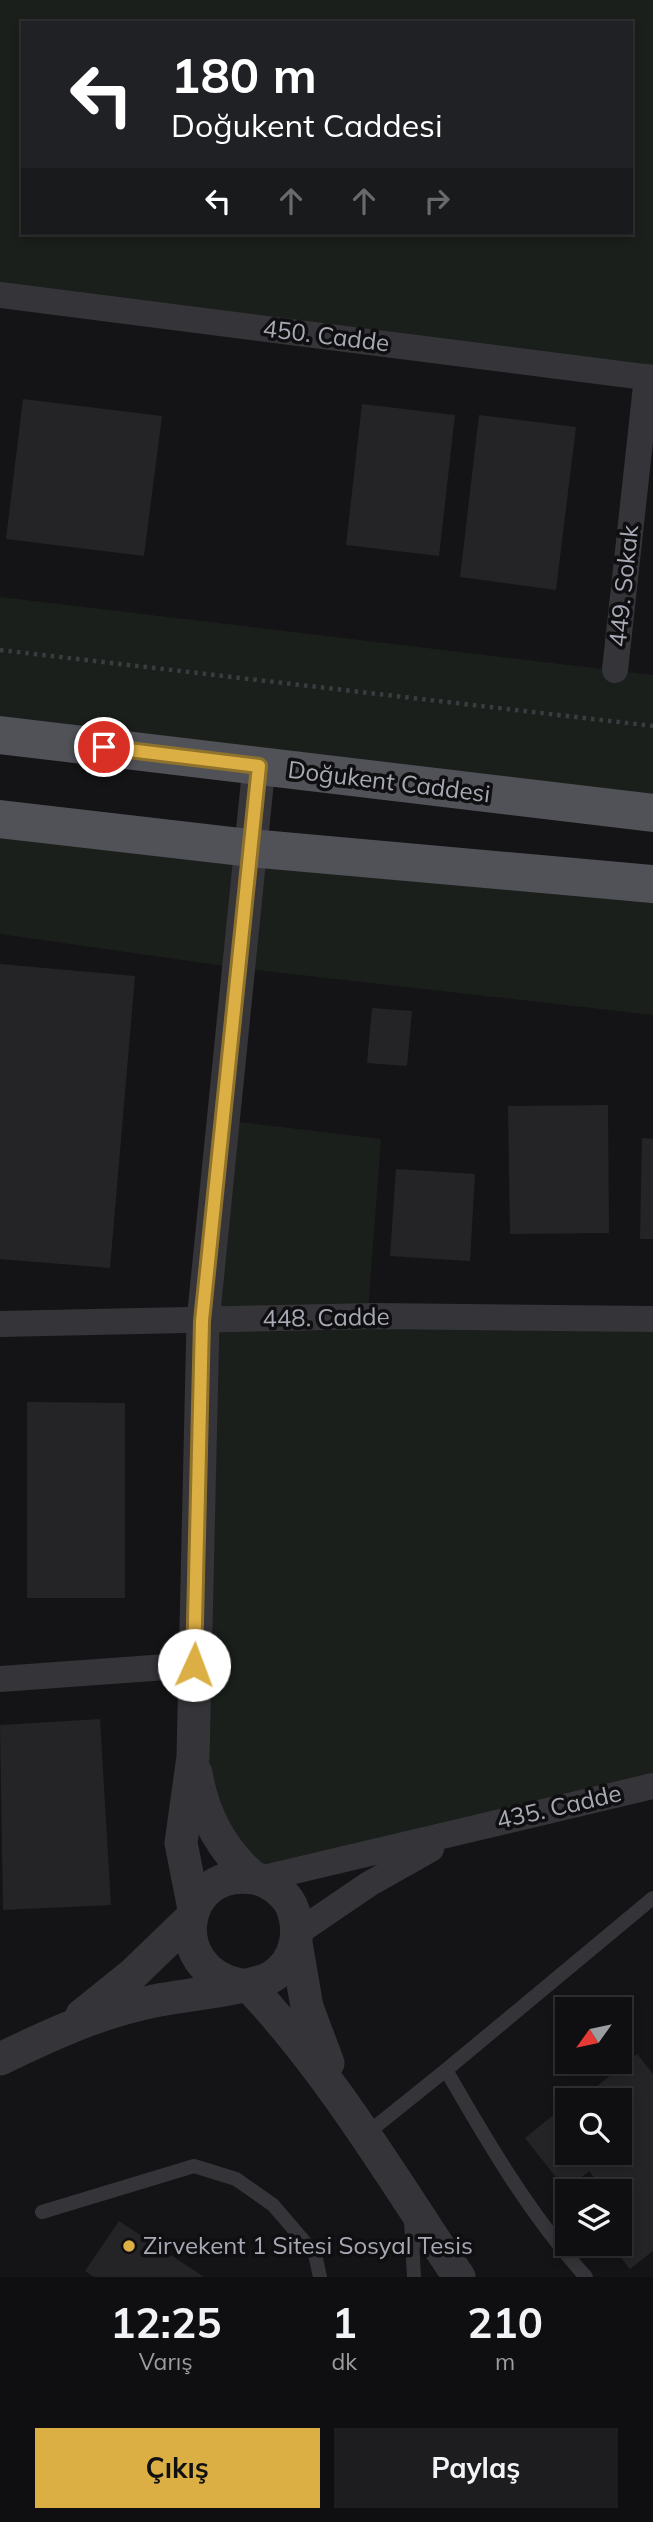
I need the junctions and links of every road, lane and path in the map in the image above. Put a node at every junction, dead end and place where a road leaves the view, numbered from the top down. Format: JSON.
{"nodes":[{"id":1,"x":0,"y":295,"type":"edge"},
{"id":2,"x":650,"y":377,"type":"edge"},
{"id":3,"x":0,"y":650,"type":"edge"},
{"id":4,"x":615,"y":670,"type":"dead end"},
{"id":5,"x":653,"y":726,"type":"edge"},
{"id":6,"x":0,"y":735,"type":"edge"},
{"id":7,"x":259,"y":766,"type":"junction"},
{"id":8,"x":653,"y":813,"type":"edge"},
{"id":9,"x":0,"y":819,"type":"edge"},
{"id":10,"x":250,"y":848,"type":"junction"},
{"id":11,"x":653,"y":884,"type":"edge"},
{"id":12,"x":653,"y":1319,"type":"edge"},
{"id":13,"x":202,"y":1321,"type":"junction"},
{"id":14,"x":0,"y":1324,"type":"edge"},
{"id":15,"x":194,"y":1665,"type":"junction"},
{"id":16,"x":0,"y":1679,"type":"edge"},
{"id":17,"x":193,"y":1756,"type":"junction"},
{"id":18,"x":653,"y":1786,"type":"edge"},
{"id":19,"x":466,"y":1829,"type":"junction"},
{"id":20,"x":257,"y":1879,"type":"junction"},
{"id":21,"x":653,"y":1898,"type":"edge"},
{"id":22,"x":192,"y":1914,"type":"junction"},
{"id":23,"x":297,"y":1938,"type":"junction"},
{"id":24,"x":244,"y":1985,"type":"junction"},
{"id":25,"x":69,"y":2025,"type":"junction"},
{"id":26,"x":0,"y":2059,"type":"edge"},
{"id":27,"x":446,"y":2070,"type":"junction"},
{"id":28,"x":340,"y":2095,"type":"junction"},
{"id":29,"x":365,"y":2134,"type":"junction"},
{"id":30,"x":411,"y":2204,"type":"junction"},
{"id":31,"x":42,"y":2212,"type":"dead end"},
{"id":32,"x":320,"y":2277,"type":"edge"},
{"id":33,"x":414,"y":2277,"type":"edge"},
{"id":34,"x":459,"y":2277,"type":"edge"},
{"id":35,"x":586,"y":2277,"type":"edge"}],
"edges":[{"from":1,"to":2,"type":"street","name":"450. Cadde"},
{"from":2,"to":4,"type":"street","name":"449. Sokak"},
{"from":3,"to":5,"type":"path"},
{"from":6,"to":7,"type":"main road","name":"Doğukent Caddesi"},
{"from":7,"to":8,"type":"main road","name":"Doğukent Caddesi"},
{"from":7,"to":10,"type":"street"},
{"from":9,"to":10,"type":"main road"},
{"from":10,"to":11,"type":"main road"},
{"from":10,"to":13,"type":"street"},
{"from":12,"to":13,"type":"street","name":"448. Cadde"},
{"from":13,"to":14,"type":"street","name":"448. Cadde"},
{"from":13,"to":15,"type":"street"},
{"from":15,"to":16,"type":"street"},
{"from":15,"to":17,"type":"street"},
{"from":17,"to":20,"type":"street"},
{"from":17,"to":22,"type":"street"},
{"from":18,"to":19,"type":"street","name":"435. Cadde"},
{"from":19,"to":20,"type":"street"},
{"from":19,"to":23,"type":"street"},
{"from":20,"to":22,"type":"street"},
{"from":20,"to":23,"type":"street"},
{"from":21,"to":27,"type":"lane"},
{"from":22,"to":24,"type":"street"},
{"from":22,"to":25,"type":"street"},
{"from":23,"to":24,"type":"street"},
{"from":23,"to":28,"type":"street"},
{"from":24,"to":25,"type":"street"},
{"from":24,"to":28,"type":"street"},
{"from":25,"to":26,"type":"street"},
{"from":27,"to":29,"type":"lane"},
{"from":27,"to":35,"type":"lane"},
{"from":28,"to":29,"type":"street"},
{"from":29,"to":30,"type":"street"},
{"from":30,"to":33,"type":"lane"},
{"from":30,"to":34,"type":"street"},
{"from":31,"to":32,"type":"lane"}]}
